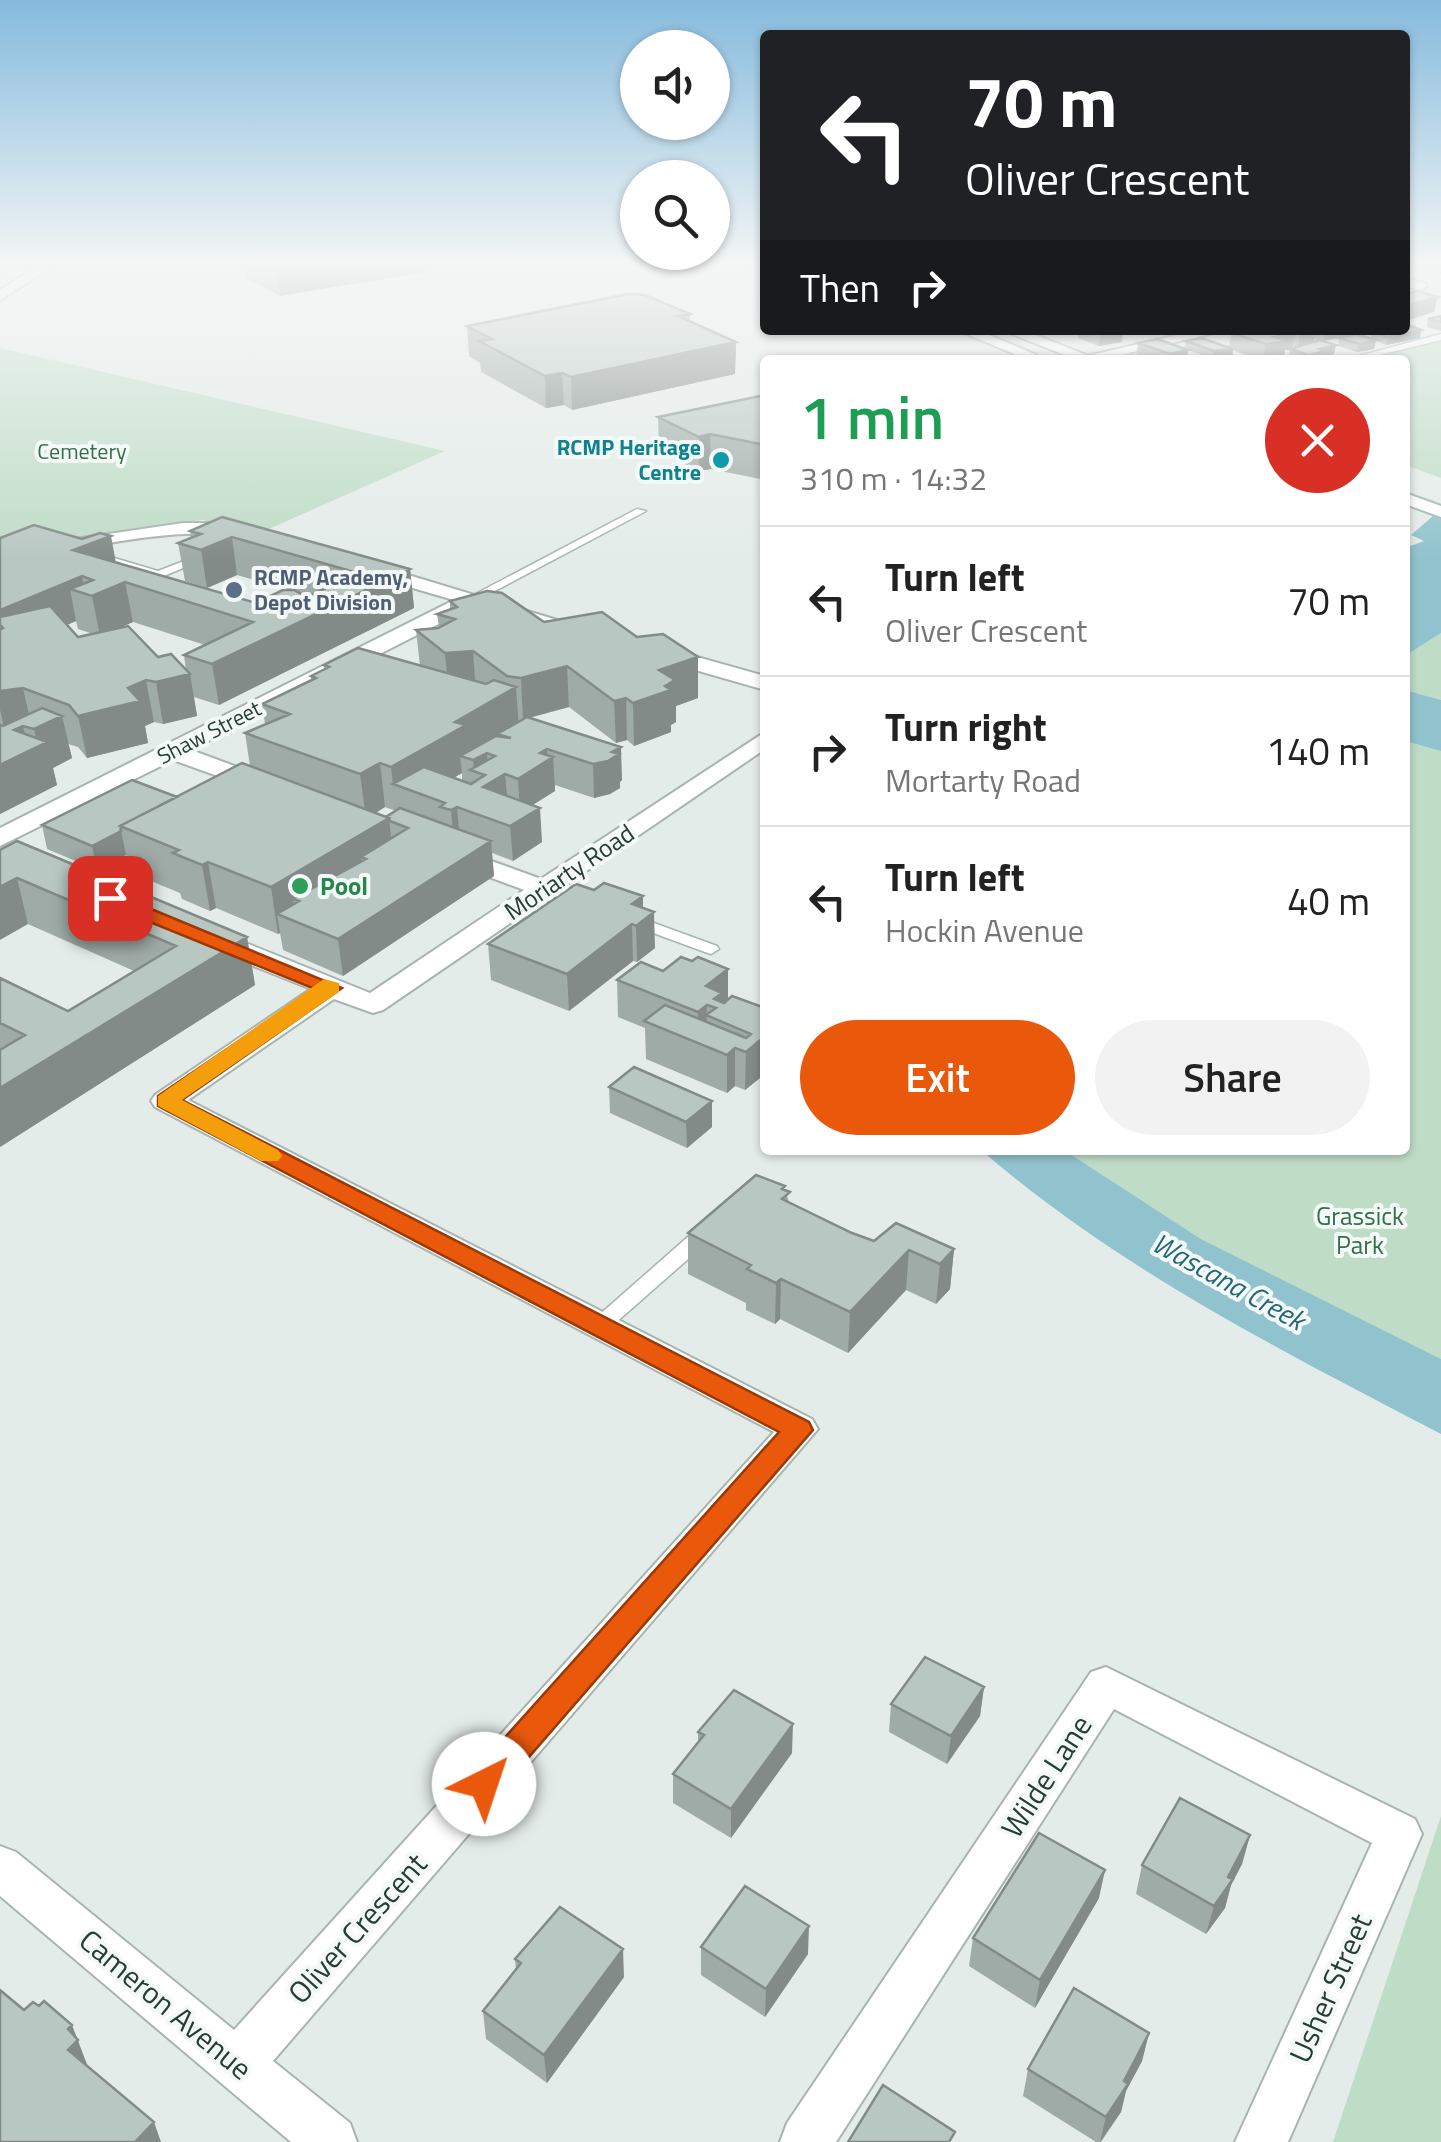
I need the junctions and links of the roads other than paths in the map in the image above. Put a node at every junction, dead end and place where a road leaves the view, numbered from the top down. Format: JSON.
{"nodes":[{"id":1,"x":1410,"y":480,"type":"edge"},
{"id":2,"x":1438,"y":490,"type":"edge"},
{"id":3,"x":1411,"y":500,"type":"edge"},
{"id":4,"x":641,"y":511,"type":"dead end"},
{"id":5,"x":1441,"y":512,"type":"edge"},
{"id":6,"x":264,"y":538,"type":"joint"},
{"id":7,"x":64,"y":546,"type":"junction"},
{"id":8,"x":0,"y":549,"type":"edge"},
{"id":9,"x":223,"y":549,"type":"edge"},
{"id":10,"x":207,"y":555,"type":"edge"},
{"id":11,"x":346,"y":562,"type":"edge"},
{"id":12,"x":472,"y":599,"type":"junction"},
{"id":13,"x":603,"y":636,"type":"edge"},
{"id":14,"x":640,"y":647,"type":"edge"},
{"id":15,"x":760,"y":682,"type":"edge"},
{"id":16,"x":760,"y":743,"type":"edge"},
{"id":17,"x":171,"y":751,"type":"junction"},
{"id":18,"x":283,"y":792,"type":"edge"},
{"id":19,"x":0,"y":838,"type":"edge"},
{"id":20,"x":433,"y":847,"type":"edge"},
{"id":21,"x":554,"y":892,"type":"junction"},
{"id":22,"x":619,"y":916,"type":"edge"},
{"id":23,"x":184,"y":928,"type":"edge"},
{"id":24,"x":711,"y":949,"type":"dead end"},
{"id":25,"x":331,"y":988,"type":"junction"},
{"id":26,"x":717,"y":1222,"type":"edge"},
{"id":27,"x":597,"y":1328,"type":"junction"},
{"id":28,"x":1399,"y":1834,"type":"joint"},
{"id":29,"x":0,"y":1866,"type":"edge"},
{"id":30,"x":238,"y":2063,"type":"junction"},
{"id":31,"x":331,"y":2142,"type":"edge"},
{"id":32,"x":806,"y":2142,"type":"edge"},
{"id":33,"x":1261,"y":2142,"type":"edge"}],
"edges":[{"from":1,"to":2,"type":"street"},
{"from":3,"to":5,"type":"street"},
{"from":4,"to":12,"type":"lane"},
{"from":6,"to":7,"type":"street"},
{"from":6,"to":9,"type":"lane"},
{"from":7,"to":8,"type":"street"},
{"from":7,"to":10,"type":"lane"},
{"from":11,"to":12,"type":"street"},
{"from":12,"to":13,"type":"street"},
{"from":12,"to":17,"type":"street","name":"Shaw Street"},
{"from":14,"to":15,"type":"street"},
{"from":16,"to":21,"type":"street","name":"Moriarty Road"},
{"from":17,"to":18,"type":"street"},
{"from":17,"to":19,"type":"street","name":"Shaw Street"},
{"from":20,"to":21,"type":"street"},
{"from":21,"to":25,"type":"street","name":"Moriarty Road"},
{"from":22,"to":24,"type":"lane"},
{"from":23,"to":25,"type":"street"},
{"from":25,"to":27,"type":"street","name":"Oliver Crescent"},
{"from":26,"to":27,"type":"lane"},
{"from":27,"to":30,"type":"street","name":"Oliver Crescent"},
{"from":28,"to":32,"type":"street","name":"Wilde Lane"},
{"from":28,"to":33,"type":"street","name":"Usher Street"},
{"from":29,"to":30,"type":"street","name":"Cameron Avenue"},
{"from":30,"to":31,"type":"street","name":"Cameron Avenue"}]}
